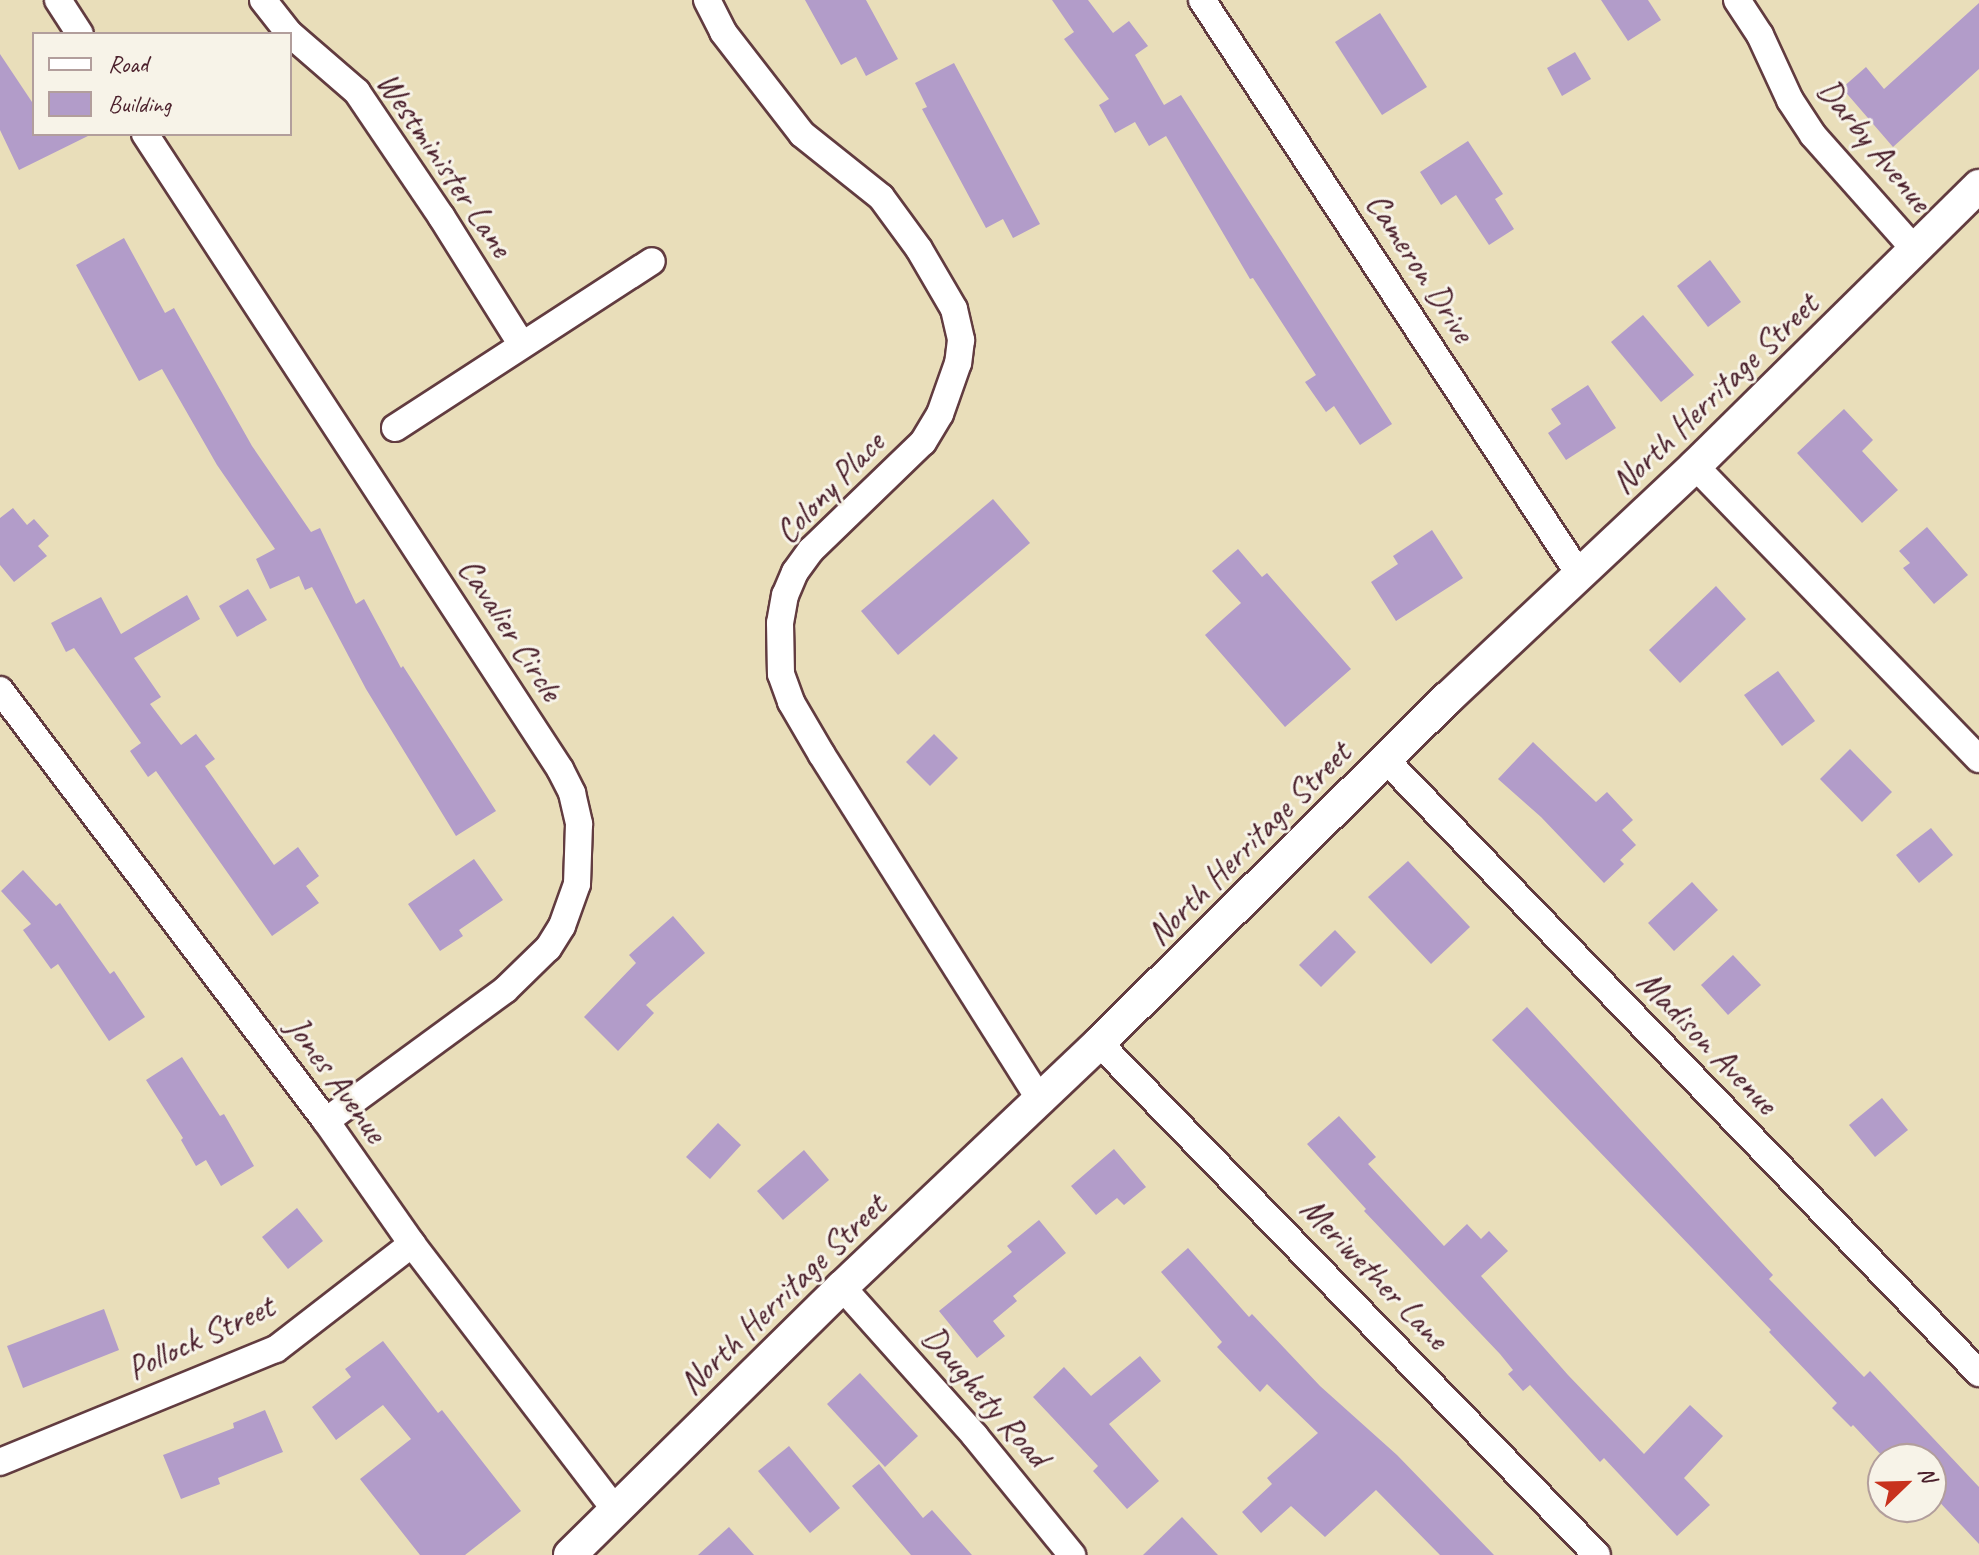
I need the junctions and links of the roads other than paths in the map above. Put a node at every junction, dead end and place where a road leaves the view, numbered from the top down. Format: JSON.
{"nodes":[{"id":1,"x":58,"y":0,"type":"edge"},
{"id":2,"x":263,"y":0,"type":"edge"},
{"id":3,"x":707,"y":0,"type":"edge"},
{"id":4,"x":1202,"y":0,"type":"edge"},
{"id":5,"x":1737,"y":0,"type":"edge"},
{"id":6,"x":79,"y":32,"type":"edge"},
{"id":7,"x":288,"y":32,"type":"edge"},
{"id":8,"x":292,"y":36,"type":"edge"},
{"id":9,"x":146,"y":136,"type":"edge"},
{"id":10,"x":1979,"y":186,"type":"edge"},
{"id":11,"x":1915,"y":250,"type":"junction"},
{"id":12,"x":652,"y":261,"type":"dead end"},
{"id":13,"x":522,"y":345,"type":"junction"},
{"id":14,"x":395,"y":428,"type":"dead end"},
{"id":15,"x":1695,"y":466,"type":"junction"},
{"id":16,"x":1579,"y":574,"type":"junction"},
{"id":17,"x":0,"y":690,"type":"edge"},
{"id":18,"x":1979,"y":759,"type":"edge"},
{"id":19,"x":1386,"y":760,"type":"junction"},
{"id":20,"x":1099,"y":1043,"type":"junction"},
{"id":21,"x":1040,"y":1100,"type":"junction"},
{"id":22,"x":326,"y":1121,"type":"junction"},
{"id":23,"x":412,"y":1244,"type":"junction"},
{"id":24,"x":842,"y":1287,"type":"junction"},
{"id":25,"x":1979,"y":1373,"type":"edge"},
{"id":26,"x":0,"y":1462,"type":"edge"},
{"id":27,"x":616,"y":1511,"type":"junction"},
{"id":28,"x":570,"y":1555,"type":"edge"},
{"id":29,"x":1072,"y":1555,"type":"edge"},
{"id":30,"x":1597,"y":1555,"type":"edge"}],
"edges":[{"from":1,"to":6,"type":"street"},
{"from":2,"to":7,"type":"street","name":"Westminister Lane"},
{"from":3,"to":21,"type":"street","name":"Colony Place"},
{"from":4,"to":16,"type":"street","name":"Cameron Drive"},
{"from":5,"to":11,"type":"street","name":"Darby Avenue"},
{"from":8,"to":13,"type":"street","name":"Westminister Lane"},
{"from":9,"to":22,"type":"street","name":"Cavalier Circle"},
{"from":10,"to":11,"type":"street","name":"North Herritage Street"},
{"from":11,"to":15,"type":"street","name":"North Herritage Street"},
{"from":12,"to":13,"type":"street"},
{"from":13,"to":14,"type":"street"},
{"from":15,"to":16,"type":"street","name":"North Herritage Street"},
{"from":15,"to":18,"type":"street"},
{"from":16,"to":19,"type":"street","name":"North Herritage Street"},
{"from":17,"to":22,"type":"street","name":"Jones Avenue"},
{"from":19,"to":20,"type":"street","name":"North Herritage Street"},
{"from":19,"to":25,"type":"street","name":"Madison Avenue"},
{"from":20,"to":21,"type":"street","name":"North Herritage Street"},
{"from":20,"to":30,"type":"street","name":"Meriwether Lane"},
{"from":21,"to":24,"type":"street","name":"North Herritage Street"},
{"from":22,"to":23,"type":"street","name":"Jones Avenue"},
{"from":23,"to":26,"type":"street","name":"Pollock Street"},
{"from":23,"to":27,"type":"street","name":"Jones Avenue"},
{"from":24,"to":27,"type":"street","name":"North Herritage Street"},
{"from":24,"to":29,"type":"street","name":"Daughety Road"},
{"from":27,"to":28,"type":"street","name":"North Herritage Street"}]}
